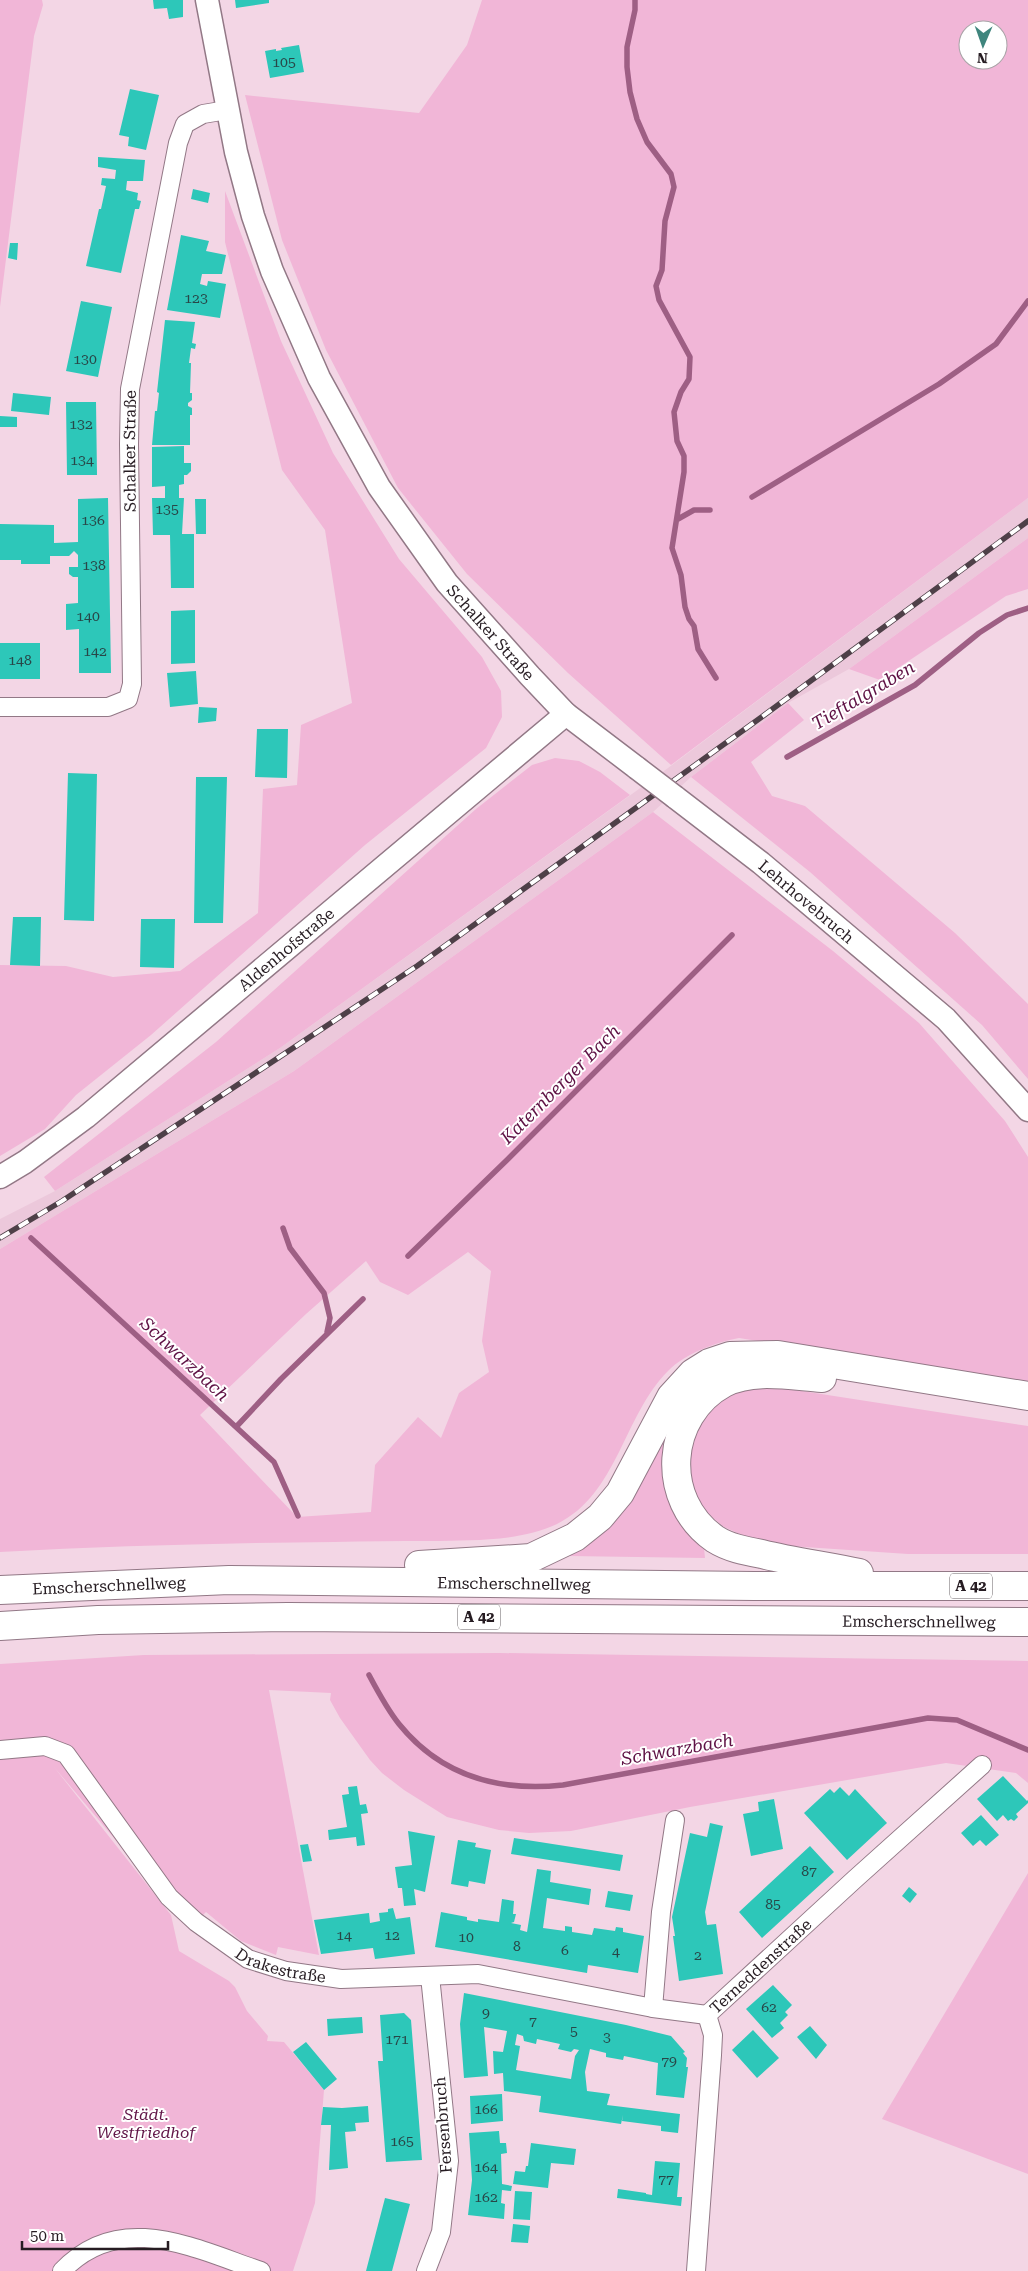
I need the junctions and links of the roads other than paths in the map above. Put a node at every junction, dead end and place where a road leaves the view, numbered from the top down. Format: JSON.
{"nodes":[{"id":1,"x":207,"y":0,"type":"edge"},
{"id":2,"x":227,"y":110,"type":"junction"},
{"id":3,"x":0,"y":706,"type":"edge"},
{"id":4,"x":566,"y":714,"type":"junction"},
{"id":5,"x":1028,"y":1110,"type":"edge"},
{"id":6,"x":0,"y":1177,"type":"edge"},
{"id":7,"x":1028,"y":1396,"type":"edge"},
{"id":8,"x":1028,"y":1416,"type":"edge"},
{"id":9,"x":229,"y":1580,"type":"junction"},
{"id":10,"x":914,"y":1586,"type":"junction"},
{"id":11,"x":1028,"y":1586,"type":"edge"},
{"id":12,"x":0,"y":1590,"type":"edge"},
{"id":13,"x":1028,"y":1622,"type":"edge"},
{"id":14,"x":0,"y":1626,"type":"edge"},
{"id":15,"x":0,"y":1750,"type":"edge"},
{"id":16,"x":982,"y":1764,"type":"dead end"},
{"id":17,"x":675,"y":1820,"type":"dead end"},
{"id":18,"x":430,"y":1976,"type":"junction"},
{"id":19,"x":653,"y":2008,"type":"junction"},
{"id":20,"x":707,"y":2015,"type":"junction"},
{"id":21,"x":62,"y":2271,"type":"edge"},
{"id":22,"x":262,"y":2271,"type":"edge"},
{"id":23,"x":426,"y":2271,"type":"edge"},
{"id":24,"x":696,"y":2271,"type":"edge"}],
"edges":[{"from":1,"to":2,"type":"street","name":"Schalker Straße"},
{"from":2,"to":3,"type":"street","name":"Schalker Straße"},
{"from":2,"to":4,"type":"street","name":"Schalker Straße"},
{"from":4,"to":5,"type":"street","name":"Lehrhovebruch","bridge":true},
{"from":4,"to":6,"type":"street","name":"Aldenhofstraße"},
{"from":7,"to":9,"type":"highway"},
{"from":8,"to":10,"type":"highway"},
{"from":9,"to":10,"type":"highway","name":"Emscherschnellweg","number":"A 42"},
{"from":9,"to":12,"type":"highway","name":"Emscherschnellweg","number":"A 42"},
{"from":10,"to":11,"type":"highway","name":"Emscherschnellweg","number":"A 42"},
{"from":13,"to":14,"type":"highway","name":"Emscherschnellweg","number":"A 42"},
{"from":15,"to":18,"type":"street","name":"Drakestraße"},
{"from":16,"to":20,"type":"street","name":"Terneddenstraße"},
{"from":17,"to":19,"type":"street"},
{"from":18,"to":19,"type":"street","name":"Drakestraße"},
{"from":18,"to":23,"type":"street","name":"Fersenbruch"},
{"from":19,"to":20,"type":"street","name":"Drakestraße"},
{"from":20,"to":24,"type":"street","name":"Terneddenstraße"},
{"from":21,"to":22,"type":"street"}]}
